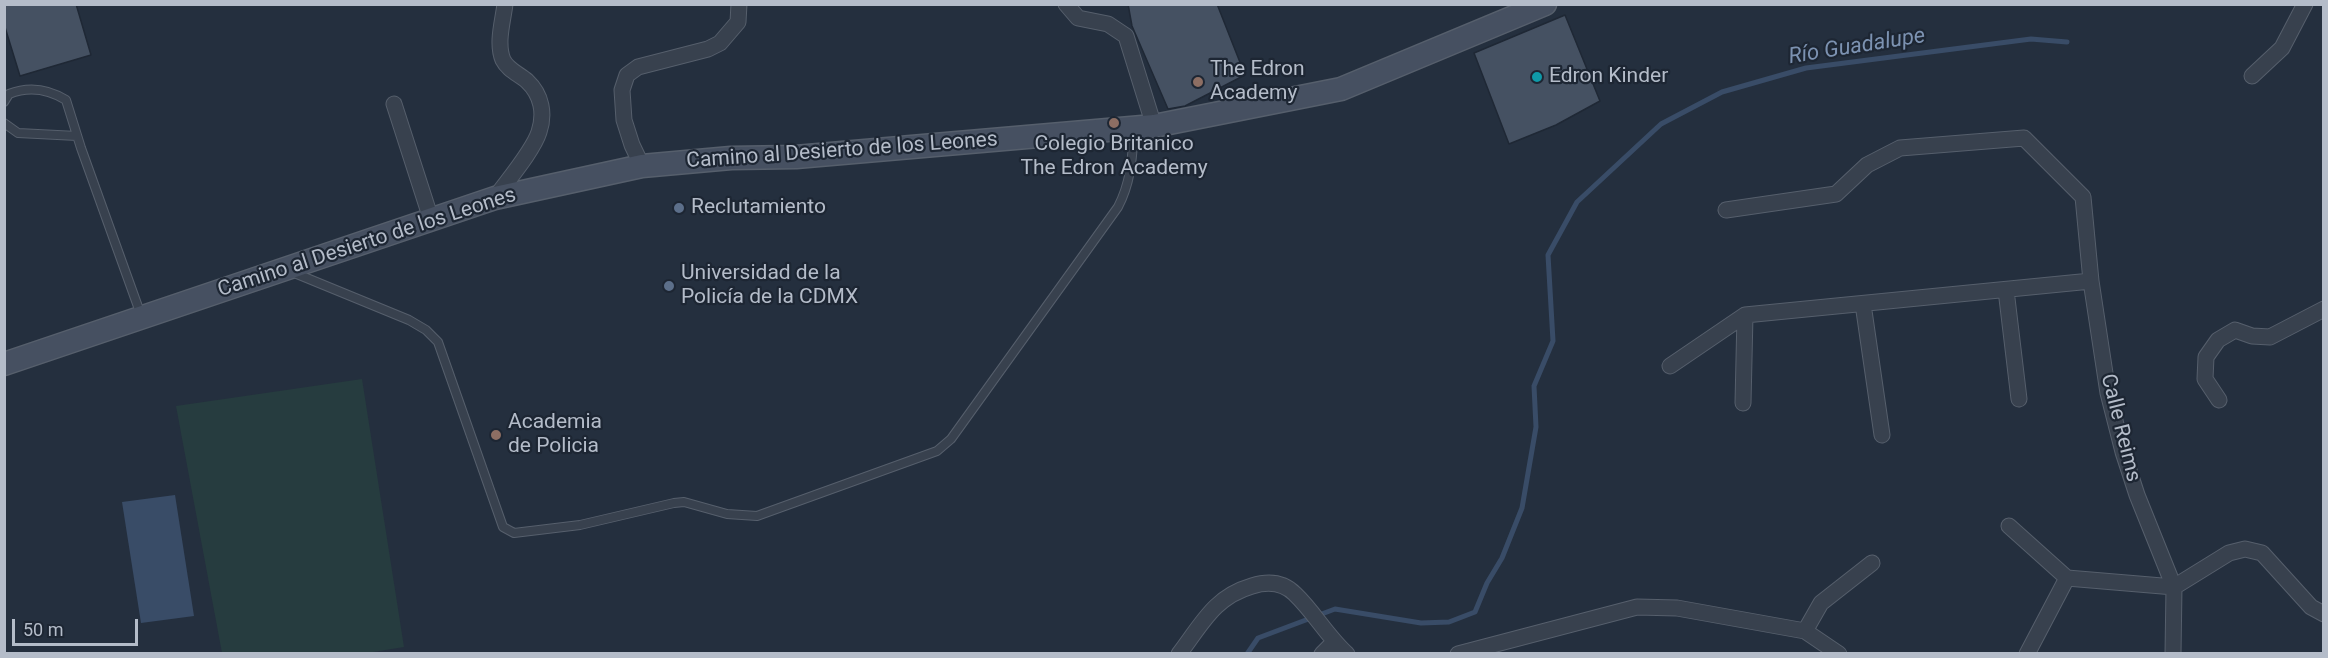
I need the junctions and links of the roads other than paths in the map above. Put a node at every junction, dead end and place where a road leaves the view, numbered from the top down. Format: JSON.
{"nodes":[{"id":1,"x":505,"y":4,"type":"edge"},
{"id":2,"x":739,"y":4,"type":"edge"},
{"id":3,"x":1066,"y":4,"type":"edge"},
{"id":4,"x":2305,"y":4,"type":"edge"},
{"id":5,"x":1534,"y":7,"type":"edge"},
{"id":6,"x":2252,"y":76,"type":"dead end"},
{"id":7,"x":4,"y":102,"type":"edge"},
{"id":8,"x":394,"y":104,"type":"dead end"},
{"id":9,"x":4,"y":123,"type":"edge"},
{"id":10,"x":1144,"y":126,"type":"junction"},
{"id":11,"x":77,"y":136,"type":"junction"},
{"id":12,"x":642,"y":166,"type":"junction"},
{"id":13,"x":495,"y":198,"type":"junction"},
{"id":14,"x":1726,"y":210,"type":"dead end"},
{"id":15,"x":431,"y":219,"type":"junction"},
{"id":16,"x":285,"y":268,"type":"junction"},
{"id":17,"x":2091,"y":281,"type":"junction"},
{"id":18,"x":2007,"y":290,"type":"junction"},
{"id":19,"x":1863,"y":304,"type":"junction"},
{"id":20,"x":2324,"y":309,"type":"edge"},
{"id":21,"x":1745,"y":315,"type":"junction"},
{"id":22,"x":142,"y":317,"type":"junction"},
{"id":23,"x":4,"y":364,"type":"edge"},
{"id":24,"x":1670,"y":366,"type":"dead end"},
{"id":25,"x":2019,"y":399,"type":"dead end"},
{"id":26,"x":2219,"y":400,"type":"dead end"},
{"id":27,"x":1743,"y":403,"type":"dead end"},
{"id":28,"x":1882,"y":435,"type":"dead end"},
{"id":29,"x":2009,"y":526,"type":"dead end"},
{"id":30,"x":1872,"y":564,"type":"dead end"},
{"id":31,"x":2067,"y":578,"type":"junction"},
{"id":32,"x":2174,"y":587,"type":"junction"},
{"id":33,"x":2324,"y":614,"type":"edge"},
{"id":34,"x":1804,"y":631,"type":"junction"},
{"id":35,"x":1332,"y":639,"type":"junction"},
{"id":36,"x":1179,"y":654,"type":"edge"},
{"id":37,"x":1322,"y":654,"type":"edge"},
{"id":38,"x":1347,"y":654,"type":"edge"},
{"id":39,"x":1458,"y":654,"type":"edge"},
{"id":40,"x":1839,"y":654,"type":"edge"},
{"id":41,"x":2027,"y":654,"type":"edge"},
{"id":42,"x":2173,"y":654,"type":"edge"}],
"edges":[{"from":1,"to":13,"type":"street"},
{"from":2,"to":12,"type":"street"},
{"from":3,"to":10,"type":"street"},
{"from":4,"to":6,"type":"street"},
{"from":5,"to":10,"type":"main road","name":"Camino al Desierto de los Leones"},
{"from":7,"to":11,"type":"lane"},
{"from":8,"to":15,"type":"street"},
{"from":9,"to":11,"type":"lane"},
{"from":10,"to":12,"type":"main road","name":"Camino al Desierto de los Leones"},
{"from":10,"to":16,"type":"lane"},
{"from":11,"to":22,"type":"lane"},
{"from":12,"to":13,"type":"main road","name":"Camino al Desierto de los Leones"},
{"from":13,"to":15,"type":"main road","name":"Camino al Desierto de los Leones"},
{"from":14,"to":17,"type":"street","name":"Calle Reims"},
{"from":15,"to":16,"type":"main road","name":"Camino al Desierto de los Leones"},
{"from":16,"to":22,"type":"main road","name":"Camino al Desierto de los Leones"},
{"from":17,"to":18,"type":"street"},
{"from":17,"to":32,"type":"street","name":"Calle Reims"},
{"from":18,"to":19,"type":"street"},
{"from":18,"to":25,"type":"street"},
{"from":19,"to":21,"type":"street"},
{"from":19,"to":28,"type":"street"},
{"from":20,"to":26,"type":"street"},
{"from":21,"to":24,"type":"street"},
{"from":21,"to":27,"type":"street"},
{"from":22,"to":23,"type":"main road","name":"Camino al Desierto de los Leones"},
{"from":29,"to":31,"type":"street"},
{"from":30,"to":34,"type":"street"},
{"from":31,"to":32,"type":"street"},
{"from":31,"to":41,"type":"street"},
{"from":32,"to":33,"type":"street"},
{"from":32,"to":42,"type":"street","name":"Calle Reims"},
{"from":34,"to":39,"type":"street"},
{"from":34,"to":40,"type":"street"},
{"from":35,"to":36,"type":"street"},
{"from":35,"to":37,"type":"street"},
{"from":35,"to":38,"type":"street"}]}
